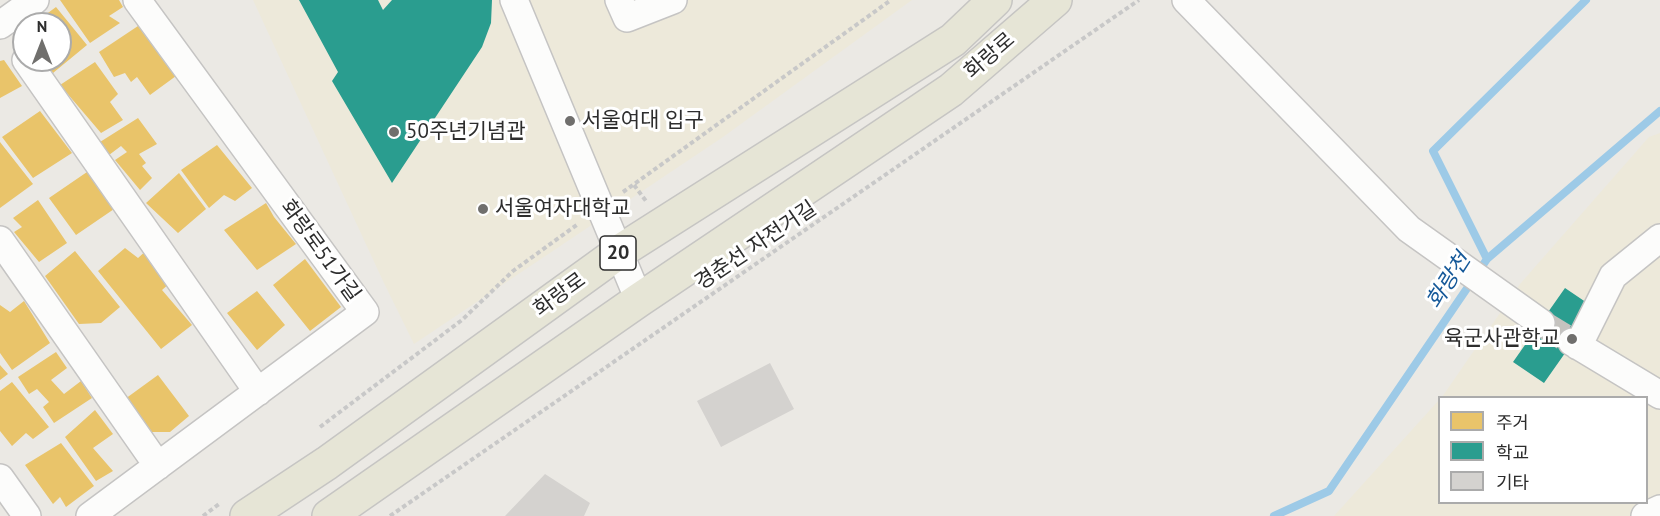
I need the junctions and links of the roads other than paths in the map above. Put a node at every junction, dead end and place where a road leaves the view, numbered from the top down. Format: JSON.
{"nodes":[{"id":1,"x":35,"y":0,"type":"edge"},
{"id":2,"x":137,"y":0,"type":"edge"},
{"id":3,"x":514,"y":0,"type":"edge"},
{"id":4,"x":619,"y":0,"type":"edge"},
{"id":5,"x":674,"y":0,"type":"edge"},
{"id":6,"x":994,"y":0,"type":"edge"},
{"id":7,"x":1055,"y":0,"type":"edge"},
{"id":8,"x":1186,"y":0,"type":"edge"},
{"id":9,"x":1,"y":24,"type":"edge"},
{"id":10,"x":12,"y":40,"type":"edge"},
{"id":11,"x":35,"y":72,"type":"edge"},
{"id":12,"x":1660,"y":238,"type":"edge"},
{"id":13,"x":0,"y":240,"type":"edge"},
{"id":14,"x":619,"y":252,"type":"junction"},
{"id":15,"x":639,"y":300,"type":"junction"},
{"id":16,"x":1539,"y":322,"type":"tunnel mouth"},
{"id":17,"x":258,"y":392,"type":"junction"},
{"id":18,"x":1660,"y":395,"type":"edge"},
{"id":19,"x":158,"y":466,"type":"junction"},
{"id":20,"x":0,"y":478,"type":"edge"},
{"id":21,"x":235,"y":509,"type":"edge"},
{"id":22,"x":1660,"y":509,"type":"edge"},
{"id":23,"x":27,"y":516,"type":"edge"},
{"id":24,"x":90,"y":516,"type":"edge"},
{"id":25,"x":329,"y":516,"type":"edge"},
{"id":26,"x":1645,"y":516,"type":"edge"}],
"edges":[{"from":1,"to":9,"type":"street"},
{"from":2,"to":17,"type":"street","name":"화랑로51가길"},
{"from":3,"to":14,"type":"street"},
{"from":4,"to":5,"type":"street"},
{"from":6,"to":14,"type":"main road","name":"화랑로","number":"20"},
{"from":7,"to":15,"type":"main road","name":"화랑로","number":"20"},
{"from":8,"to":16,"type":"street"},
{"from":9,"to":10,"type":"street"},
{"from":11,"to":17,"type":"street"},
{"from":12,"to":18,"type":"street"},
{"from":13,"to":19,"type":"street"},
{"from":14,"to":15,"type":"street"},
{"from":14,"to":21,"type":"main road","name":"화랑로","number":"20"},
{"from":15,"to":25,"type":"main road","name":"화랑로","number":"20"},
{"from":17,"to":19,"type":"street","name":"화랑로51가길"},
{"from":19,"to":24,"type":"street","name":"화랑로51가길"},
{"from":20,"to":23,"type":"street"},
{"from":22,"to":26,"type":"street"}]}
